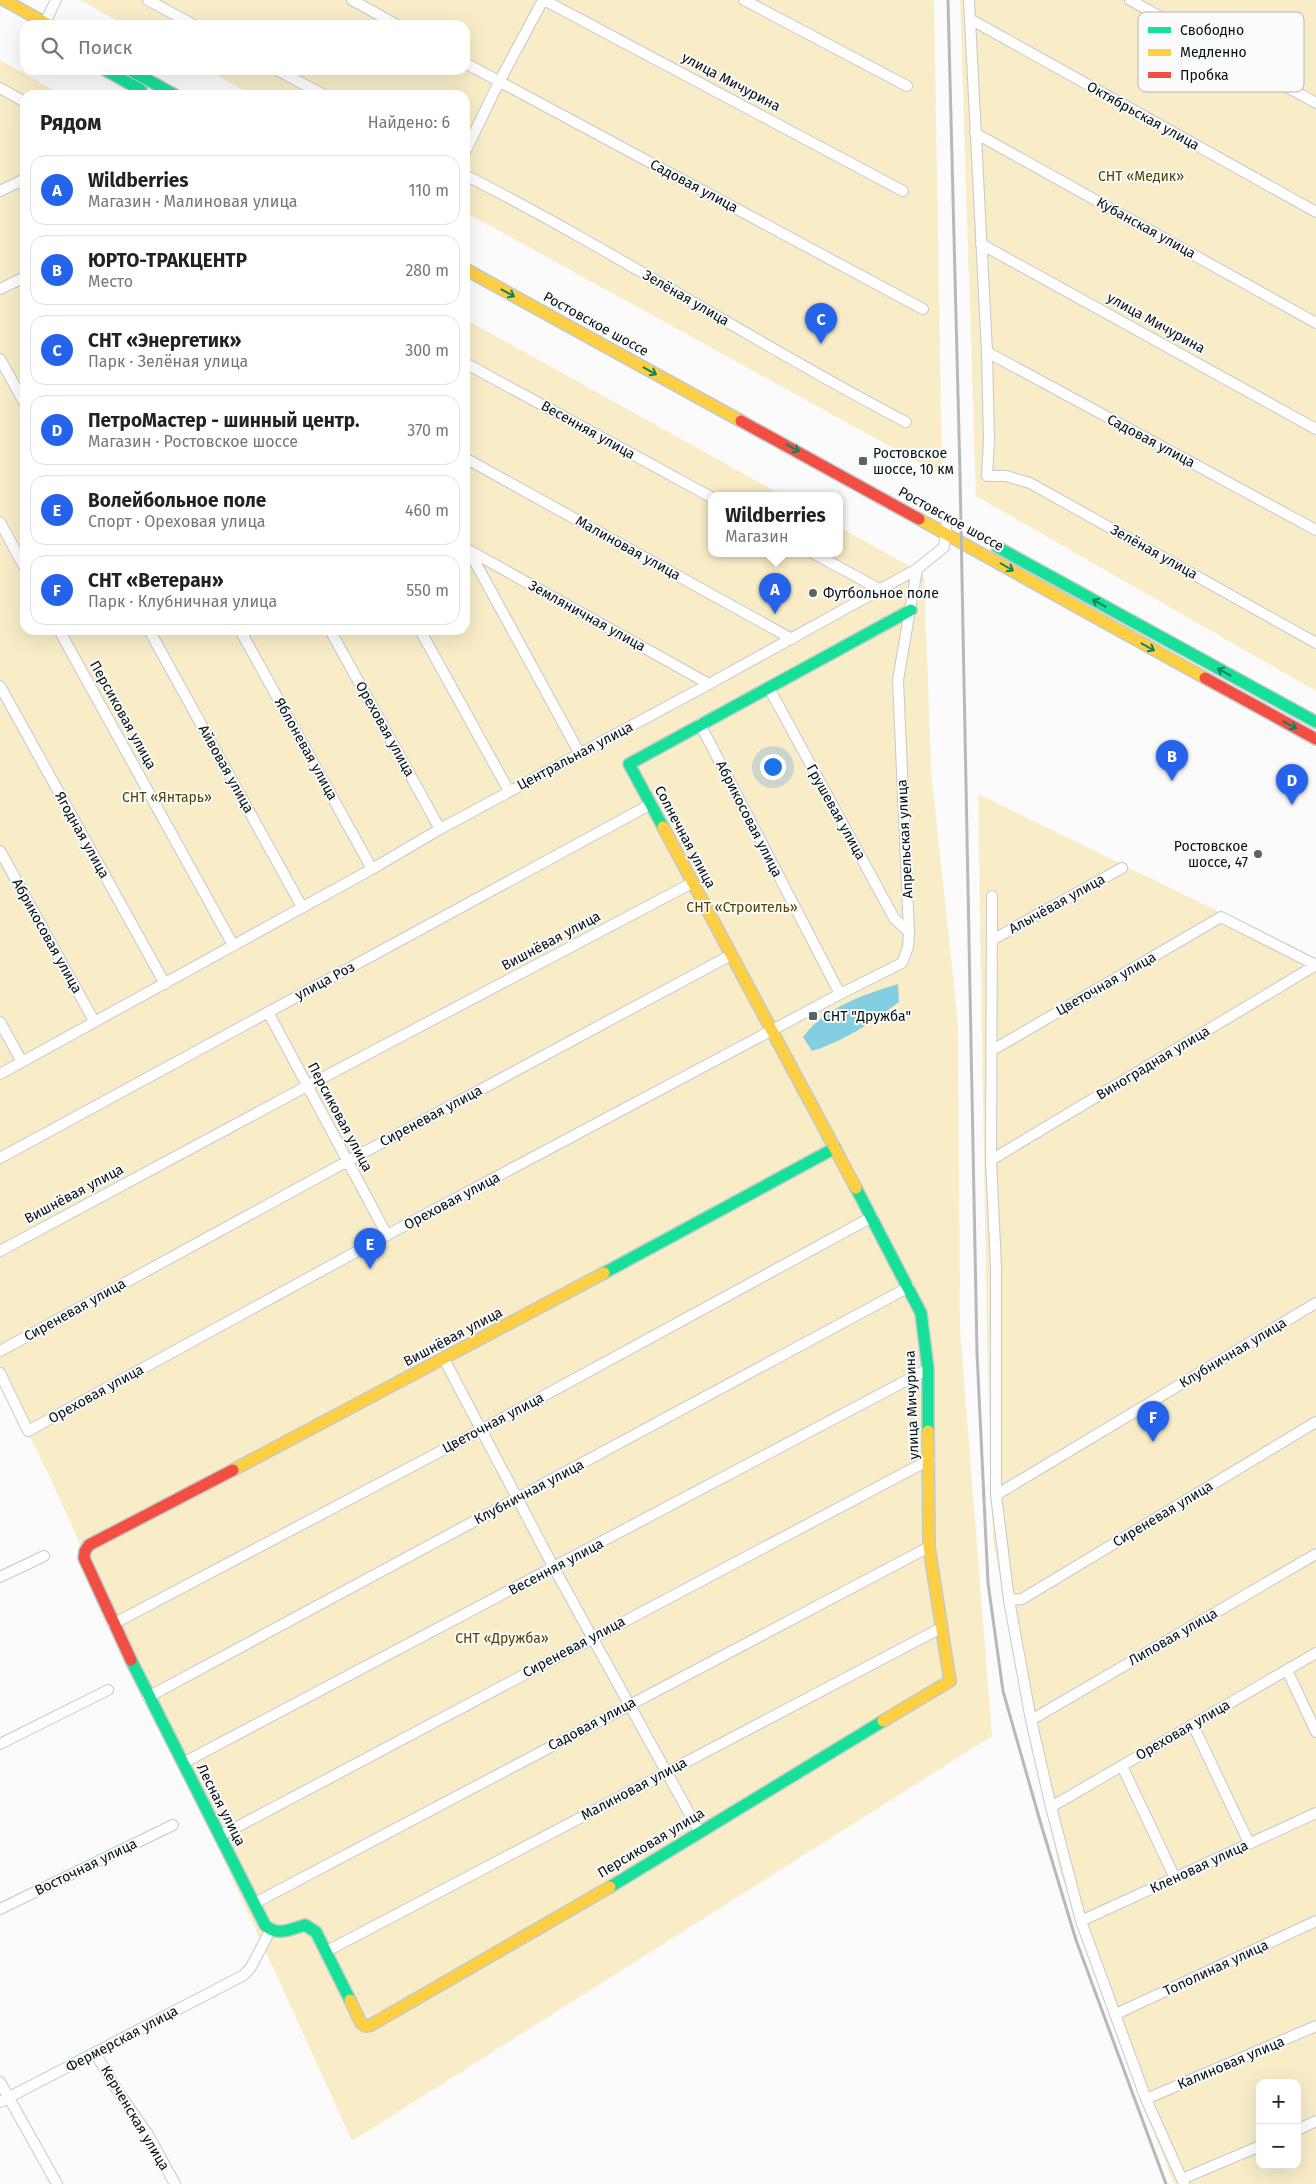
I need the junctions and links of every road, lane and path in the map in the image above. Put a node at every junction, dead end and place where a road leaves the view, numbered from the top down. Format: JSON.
{"nodes":[{"id":1,"x":4,"y":0,"type":"edge"},
{"id":2,"x":56,"y":0,"type":"edge"},
{"id":3,"x":148,"y":0,"type":"edge"},
{"id":4,"x":352,"y":0,"type":"edge"},
{"id":5,"x":544,"y":0,"type":"edge"},
{"id":6,"x":744,"y":0,"type":"edge"},
{"id":7,"x":969,"y":0,"type":"edge"},
{"id":8,"x":1130,"y":0,"type":"edge"},
{"id":9,"x":0,"y":11,"type":"edge"},
{"id":10,"x":1152,"y":12,"type":"edge"},
{"id":11,"x":970,"y":19,"type":"junction"},
{"id":12,"x":39,"y":20,"type":"edge"},
{"id":13,"x":48,"y":20,"type":"edge"},
{"id":14,"x":185,"y":20,"type":"edge"},
{"id":15,"x":388,"y":20,"type":"edge"},
{"id":16,"x":20,"y":22,"type":"edge"},
{"id":17,"x":470,"y":66,"type":"edge"},
{"id":18,"x":114,"y":75,"type":"edge"},
{"id":19,"x":139,"y":75,"type":"edge"},
{"id":20,"x":287,"y":75,"type":"edge"},
{"id":21,"x":499,"y":82,"type":"junction"},
{"id":22,"x":907,"y":86,"type":"dead end"},
{"id":23,"x":0,"y":88,"type":"edge"},
{"id":24,"x":140,"y":90,"type":"edge"},
{"id":25,"x":165,"y":90,"type":"edge"},
{"id":26,"x":315,"y":90,"type":"edge"},
{"id":27,"x":1296,"y":92,"type":"edge"},
{"id":28,"x":20,"y":99,"type":"edge"},
{"id":29,"x":1316,"y":103,"type":"edge"},
{"id":30,"x":975,"y":133,"type":"junction"},
{"id":31,"x":470,"y":142,"type":"edge"},
{"id":32,"x":470,"y":178,"type":"edge"},
{"id":33,"x":20,"y":181,"type":"edge"},
{"id":34,"x":0,"y":191,"type":"edge"},
{"id":35,"x":903,"y":191,"type":"dead end"},
{"id":36,"x":1316,"y":212,"type":"edge"},
{"id":37,"x":981,"y":244,"type":"junction"},
{"id":38,"x":470,"y":272,"type":"edge"},
{"id":39,"x":20,"y":279,"type":"edge"},
{"id":40,"x":0,"y":289,"type":"edge"},
{"id":41,"x":923,"y":309,"type":"dead end"},
{"id":42,"x":1316,"y":322,"type":"edge"},
{"id":43,"x":987,"y":352,"type":"junction"},
{"id":44,"x":0,"y":359,"type":"edge"},
{"id":45,"x":470,"y":366,"type":"edge"},
{"id":46,"x":20,"y":395,"type":"edge"},
{"id":47,"x":906,"y":422,"type":"dead end"},
{"id":48,"x":1316,"y":429,"type":"edge"},
{"id":49,"x":470,"y":461,"type":"edge"},
{"id":50,"x":708,"y":495,"type":"edge"},
{"id":51,"x":943,"y":517,"type":"joint"},
{"id":52,"x":0,"y":522,"type":"edge"},
{"id":53,"x":961,"y":527,"type":"dead end"},
{"id":54,"x":1316,"y":530,"type":"edge"},
{"id":55,"x":946,"y":532,"type":"junction"},
{"id":56,"x":985,"y":540,"type":"dead end"},
{"id":57,"x":470,"y":550,"type":"edge"},
{"id":58,"x":470,"y":555,"type":"edge"},
{"id":59,"x":820,"y":557,"type":"edge"},
{"id":60,"x":20,"y":559,"type":"edge"},
{"id":61,"x":917,"y":569,"type":"junction"},
{"id":62,"x":881,"y":590,"type":"junction"},
{"id":63,"x":911,"y":610,"type":"junction"},
{"id":64,"x":62,"y":635,"type":"edge"},
{"id":65,"x":153,"y":635,"type":"edge"},
{"id":66,"x":243,"y":635,"type":"edge"},
{"id":67,"x":333,"y":635,"type":"edge"},
{"id":68,"x":423,"y":635,"type":"edge"},
{"id":69,"x":792,"y":639,"type":"junction"},
{"id":70,"x":1316,"y":643,"type":"edge"},
{"id":71,"x":709,"y":684,"type":"junction"},
{"id":72,"x":0,"y":686,"type":"edge"},
{"id":73,"x":769,"y":688,"type":"junction"},
{"id":74,"x":1316,"y":722,"type":"edge"},
{"id":75,"x":700,"y":724,"type":"junction"},
{"id":76,"x":1316,"y":739,"type":"edge"},
{"id":77,"x":580,"y":754,"type":"junction"},
{"id":78,"x":509,"y":791,"type":"junction"},
{"id":79,"x":651,"y":804,"type":"junction"},
{"id":80,"x":440,"y":829,"type":"junction"},
{"id":81,"x":0,"y":851,"type":"edge"},
{"id":82,"x":1122,"y":868,"type":"dead end"},
{"id":83,"x":372,"y":869,"type":"junction"},
{"id":84,"x":692,"y":883,"type":"junction"},
{"id":85,"x":992,"y":896,"type":"dead end"},
{"id":86,"x":302,"y":907,"type":"junction"},
{"id":87,"x":909,"y":932,"type":"junction"},
{"id":88,"x":992,"y":940,"type":"junction"},
{"id":89,"x":233,"y":946,"type":"junction"},
{"id":90,"x":731,"y":955,"type":"junction"},
{"id":91,"x":1316,"y":965,"type":"edge"},
{"id":92,"x":165,"y":984,"type":"junction"},
{"id":93,"x":840,"y":994,"type":"junction"},
{"id":94,"x":268,"y":1012,"type":"junction"},
{"id":95,"x":94,"y":1021,"type":"junction"},
{"id":96,"x":0,"y":1022,"type":"edge"},
{"id":97,"x":772,"y":1030,"type":"junction"},
{"id":98,"x":991,"y":1051,"type":"junction"},
{"id":99,"x":22,"y":1062,"type":"junction"},
{"id":100,"x":0,"y":1074,"type":"edge"},
{"id":101,"x":307,"y":1086,"type":"junction"},
{"id":102,"x":835,"y":1148,"type":"junction"},
{"id":103,"x":0,"y":1158,"type":"edge"},
{"id":104,"x":990,"y":1160,"type":"junction"},
{"id":105,"x":346,"y":1162,"type":"junction"},
{"id":106,"x":872,"y":1217,"type":"junction"},
{"id":107,"x":387,"y":1235,"type":"junction"},
{"id":108,"x":0,"y":1251,"type":"edge"},
{"id":109,"x":909,"y":1287,"type":"junction"},
{"id":110,"x":1316,"y":1303,"type":"edge"},
{"id":111,"x":0,"y":1351,"type":"edge"},
{"id":112,"x":444,"y":1359,"type":"junction"},
{"id":113,"x":928,"y":1369,"type":"junction"},
{"id":114,"x":0,"y":1373,"type":"edge"},
{"id":115,"x":1316,"y":1422,"type":"edge"},
{"id":116,"x":481,"y":1430,"type":"junction"},
{"id":117,"x":929,"y":1460,"type":"junction"},
{"id":118,"x":996,"y":1495,"type":"junction"},
{"id":119,"x":517,"y":1498,"type":"junction"},
{"id":120,"x":929,"y":1547,"type":"junction"},
{"id":121,"x":85,"y":1551,"type":"joint"},
{"id":122,"x":1316,"y":1554,"type":"edge"},
{"id":123,"x":44,"y":1556,"type":"dead end"},
{"id":124,"x":554,"y":1568,"type":"junction"},
{"id":125,"x":0,"y":1577,"type":"edge"},
{"id":126,"x":1009,"y":1600,"type":"junction"},
{"id":127,"x":113,"y":1624,"type":"junction"},
{"id":128,"x":941,"y":1628,"type":"junction"},
{"id":129,"x":592,"y":1637,"type":"junction"},
{"id":130,"x":1316,"y":1653,"type":"edge"},
{"id":131,"x":1287,"y":1670,"type":"junction"},
{"id":132,"x":950,"y":1681,"type":"joint"},
{"id":133,"x":108,"y":1690,"type":"dead end"},
{"id":134,"x":148,"y":1696,"type":"junction"},
{"id":135,"x":629,"y":1704,"type":"junction"},
{"id":136,"x":1031,"y":1720,"type":"junction"},
{"id":137,"x":1193,"y":1725,"type":"junction"},
{"id":138,"x":1316,"y":1732,"type":"edge"},
{"id":139,"x":0,"y":1744,"type":"edge"},
{"id":140,"x":183,"y":1763,"type":"junction"},
{"id":141,"x":1122,"y":1766,"type":"junction"},
{"id":142,"x":665,"y":1773,"type":"junction"},
{"id":143,"x":1050,"y":1807,"type":"junction"},
{"id":144,"x":1316,"y":1813,"type":"edge"},
{"id":145,"x":173,"y":1825,"type":"dead end"},
{"id":146,"x":698,"y":1831,"type":"junction"},
{"id":147,"x":220,"y":1836,"type":"junction"},
{"id":148,"x":1249,"y":1843,"type":"junction"},
{"id":149,"x":1175,"y":1878,"type":"junction"},
{"id":150,"x":255,"y":1903,"type":"junction"},
{"id":151,"x":0,"y":1909,"type":"edge"},
{"id":152,"x":1081,"y":1921,"type":"junction"},
{"id":153,"x":1316,"y":1921,"type":"edge"},
{"id":154,"x":270,"y":1931,"type":"junction"},
{"id":155,"x":327,"y":1951,"type":"junction"},
{"id":156,"x":1116,"y":2014,"type":"junction"},
{"id":157,"x":1316,"y":2026,"type":"edge"},
{"id":158,"x":95,"y":2053,"type":"junction"},
{"id":159,"x":0,"y":2082,"type":"edge"},
{"id":160,"x":1146,"y":2099,"type":"junction"},
{"id":161,"x":4,"y":2100,"type":"edge"},
{"id":162,"x":1316,"y":2121,"type":"edge"},
{"id":163,"x":1301,"y":2128,"type":"edge"},
{"id":164,"x":1256,"y":2148,"type":"edge"},
{"id":165,"x":1183,"y":2182,"type":"edge"},
{"id":166,"x":56,"y":2184,"type":"edge"},
{"id":167,"x":175,"y":2184,"type":"edge"}],
"edges":[{"from":1,"to":12,"type":"main road"},
{"from":2,"to":13,"type":"street"},
{"from":3,"to":14,"type":"street"},
{"from":4,"to":15,"type":"street"},
{"from":5,"to":21,"type":"street"},
{"from":5,"to":35,"type":"street","name":"улица Мичурина"},
{"from":6,"to":22,"type":"street"},
{"from":7,"to":11,"type":"street"},
{"from":8,"to":10,"type":"street"},
{"from":9,"to":16,"type":"main road"},
{"from":11,"to":30,"type":"street"},
{"from":11,"to":36,"type":"street","name":"Октябрьская улица"},
{"from":17,"to":21,"type":"street","name":"Садовая улица"},
{"from":18,"to":24,"type":"main road"},
{"from":19,"to":25,"type":"main road"},
{"from":20,"to":26,"type":"street"},
{"from":21,"to":31,"type":"street"},
{"from":21,"to":41,"type":"street","name":"Садовая улица"},
{"from":23,"to":28,"type":"street"},
{"from":27,"to":29,"type":"street"},
{"from":30,"to":37,"type":"street"},
{"from":30,"to":42,"type":"street","name":"Кубанская улица"},
{"from":32,"to":47,"type":"street","name":"Зелёная улица"},
{"from":33,"to":34,"type":"street"},
{"from":37,"to":43,"type":"street"},
{"from":37,"to":48,"type":"street","name":"улица Мичурина"},
{"from":38,"to":55,"type":"main road","name":"Ростовское шоссе","one_way":true},
{"from":39,"to":40,"type":"street"},
{"from":43,"to":54,"type":"street","name":"Садовая улица"},
{"from":43,"to":70,"type":"street","name":"Зелёная улица"},
{"from":44,"to":46,"type":"street"},
{"from":45,"to":50,"type":"street","name":"Весенняя улица"},
{"from":49,"to":69,"type":"street","name":"Малиновая улица"},
{"from":51,"to":53,"type":"main road","name":"Ростовское шоссе"},
{"from":51,"to":55,"type":"street"},
{"from":52,"to":60,"type":"street"},
{"from":55,"to":61,"type":"street","name":"Центральная улица"},
{"from":55,"to":76,"type":"main road","name":"Ростовское шоссе","one_way":true},
{"from":74,"to":56,"type":"main road","name":"Ростовское шоссе","one_way":true},
{"from":57,"to":71,"type":"street","name":"Земляничная улица"},
{"from":58,"to":77,"type":"street"},
{"from":59,"to":62,"type":"street"},
{"from":61,"to":62,"type":"street","name":"Центральная улица"},
{"from":61,"to":63,"type":"street","name":"Апрельская улица"},
{"from":62,"to":69,"type":"street","name":"Центральная улица"},
{"from":63,"to":73,"type":"main road"},
{"from":63,"to":87,"type":"street","name":"Апрельская улица"},
{"from":64,"to":89,"type":"street","name":"Персиковая улица"},
{"from":65,"to":86,"type":"street","name":"Айвовая улица"},
{"from":66,"to":83,"type":"street","name":"Яблоневая улица"},
{"from":67,"to":80,"type":"street","name":"Ореховая улица"},
{"from":68,"to":78,"type":"street"},
{"from":69,"to":71,"type":"street","name":"Центральная улица"},
{"from":71,"to":77,"type":"street","name":"Центральная улица"},
{"from":72,"to":92,"type":"street","name":"Ягодная улица"},
{"from":73,"to":75,"type":"main road"},
{"from":73,"to":87,"type":"street","name":"Грушевая улица"},
{"from":75,"to":79,"type":"main road","name":"Солнечная улица"},
{"from":75,"to":93,"type":"street","name":"Абрикосовая улица"},
{"from":77,"to":78,"type":"street","name":"Центральная улица"},
{"from":78,"to":80,"type":"street","name":"Центральная улица"},
{"from":79,"to":84,"type":"main road","name":"Солнечная улица"},
{"from":79,"to":94,"type":"street","name":"улица Роз"},
{"from":80,"to":83,"type":"street","name":"Центральная улица"},
{"from":81,"to":95,"type":"street","name":"Абрикосовая улица"},
{"from":82,"to":88,"type":"street","name":"Алычёвая улица"},
{"from":83,"to":86,"type":"street","name":"Центральная улица"},
{"from":84,"to":90,"type":"main road","name":"Солнечная улица"},
{"from":84,"to":101,"type":"street","name":"Вишнёвая улица"},
{"from":85,"to":88,"type":"street"},
{"from":86,"to":89,"type":"street","name":"Центральная улица"},
{"from":87,"to":93,"type":"street","name":"Апрельская улица"},
{"from":88,"to":98,"type":"street"},
{"from":89,"to":92,"type":"street","name":"Центральная улица"},
{"from":90,"to":97,"type":"main road","name":"Солнечная улица"},
{"from":90,"to":105,"type":"street","name":"Сиреневая улица"},
{"from":91,"to":98,"type":"street","name":"Цветочная улица"},
{"from":91,"to":104,"type":"street","name":"Виноградная улица"},
{"from":92,"to":95,"type":"street","name":"Центральная улица"},
{"from":93,"to":97,"type":"street","name":"Апрельская улица"},
{"from":94,"to":101,"type":"street","name":"Персиковая улица"},
{"from":94,"to":103,"type":"street","name":"улица Роз"},
{"from":95,"to":99,"type":"street","name":"Центральная улица"},
{"from":96,"to":99,"type":"street"},
{"from":97,"to":102,"type":"main road","name":"Солнечная улица"},
{"from":97,"to":107,"type":"street","name":"Ореховая улица"},
{"from":98,"to":104,"type":"street"},
{"from":99,"to":100,"type":"street","name":"Центральная улица"},
{"from":101,"to":105,"type":"street","name":"Персиковая улица"},
{"from":101,"to":108,"type":"street","name":"Вишнёвая улица"},
{"from":102,"to":106,"type":"main road","name":"улица Мичурина"},
{"from":102,"to":112,"type":"main road","name":"Вишнёвая улица"},
{"from":104,"to":118,"type":"street"},
{"from":105,"to":107,"type":"street","name":"Персиковая улица"},
{"from":105,"to":111,"type":"street","name":"Сиреневая улица"},
{"from":106,"to":109,"type":"main road","name":"улица Мичурина"},
{"from":106,"to":116,"type":"street","name":"Цветочная улица"},
{"from":107,"to":114,"type":"street","name":"Ореховая улица"},
{"from":109,"to":113,"type":"main road","name":"улица Мичурина"},
{"from":109,"to":119,"type":"street","name":"Клубничная улица"},
{"from":110,"to":118,"type":"street","name":"Клубничная улица"},
{"from":112,"to":116,"type":"street"},
{"from":112,"to":121,"type":"main road","name":"Вишнёвая улица"},
{"from":113,"to":117,"type":"main road","name":"улица Мичурина"},
{"from":113,"to":124,"type":"street","name":"Весенняя улица"},
{"from":115,"to":126,"type":"street","name":"Сиреневая улица"},
{"from":116,"to":119,"type":"street"},
{"from":116,"to":127,"type":"street","name":"Цветочная улица"},
{"from":117,"to":120,"type":"main road","name":"улица Мичурина"},
{"from":117,"to":129,"type":"street","name":"Сиреневая улица"},
{"from":118,"to":126,"type":"street"},
{"from":119,"to":124,"type":"street"},
{"from":119,"to":134,"type":"street","name":"Клубничная улица"},
{"from":120,"to":128,"type":"main road","name":"улица Мичурина"},
{"from":120,"to":135,"type":"street","name":"Садовая улица"},
{"from":121,"to":127,"type":"main road","name":"Лесная улица"},
{"from":122,"to":136,"type":"street","name":"Липовая улица"},
{"from":123,"to":125,"type":"street"},
{"from":124,"to":129,"type":"street"},
{"from":124,"to":140,"type":"street","name":"Весенняя улица"},
{"from":126,"to":136,"type":"street"},
{"from":127,"to":134,"type":"main road","name":"Лесная улица"},
{"from":128,"to":132,"type":"main road","name":"улица Мичурина"},
{"from":128,"to":142,"type":"street","name":"Малиновая улица"},
{"from":129,"to":135,"type":"street"},
{"from":129,"to":147,"type":"street","name":"Сиреневая улица"},
{"from":130,"to":131,"type":"street","name":"Ореховая улица"},
{"from":131,"to":137,"type":"street","name":"Ореховая улица"},
{"from":131,"to":138,"type":"street"},
{"from":132,"to":146,"type":"main road","name":"Персиковая улица"},
{"from":133,"to":139,"type":"street"},
{"from":134,"to":140,"type":"main road","name":"Лесная улица"},
{"from":135,"to":142,"type":"street"},
{"from":135,"to":150,"type":"street","name":"Садовая улица"},
{"from":136,"to":143,"type":"street"},
{"from":137,"to":141,"type":"street","name":"Ореховая улица"},
{"from":137,"to":148,"type":"street"},
{"from":140,"to":147,"type":"main road","name":"Лесная улица"},
{"from":141,"to":143,"type":"street","name":"Ореховая улица"},
{"from":141,"to":149,"type":"street"},
{"from":142,"to":146,"type":"street"},
{"from":142,"to":155,"type":"street","name":"Малиновая улица"},
{"from":143,"to":152,"type":"street"},
{"from":144,"to":148,"type":"street","name":"Кленовая улица"},
{"from":145,"to":151,"type":"street","name":"Восточная улица"},
{"from":146,"to":155,"type":"main road","name":"Персиковая улица"},
{"from":147,"to":150,"type":"main road","name":"Лесная улица"},
{"from":148,"to":149,"type":"street","name":"Кленовая улица"},
{"from":149,"to":152,"type":"street","name":"Кленовая улица"},
{"from":150,"to":154,"type":"main road","name":"Лесная улица"},
{"from":152,"to":156,"type":"street"},
{"from":153,"to":156,"type":"street","name":"Тополиная улица"},
{"from":154,"to":155,"type":"main road"},
{"from":154,"to":158,"type":"street","name":"Фермерская улица"},
{"from":156,"to":160,"type":"street"},
{"from":157,"to":160,"type":"street","name":"Калиновая улица"},
{"from":158,"to":161,"type":"street","name":"Фермерская улица"},
{"from":158,"to":167,"type":"street","name":"Керченская улица"},
{"from":159,"to":161,"type":"street"},
{"from":160,"to":165,"type":"street"},
{"from":161,"to":166,"type":"street"},
{"from":162,"to":163,"type":"street"},
{"from":164,"to":165,"type":"street"}]}
